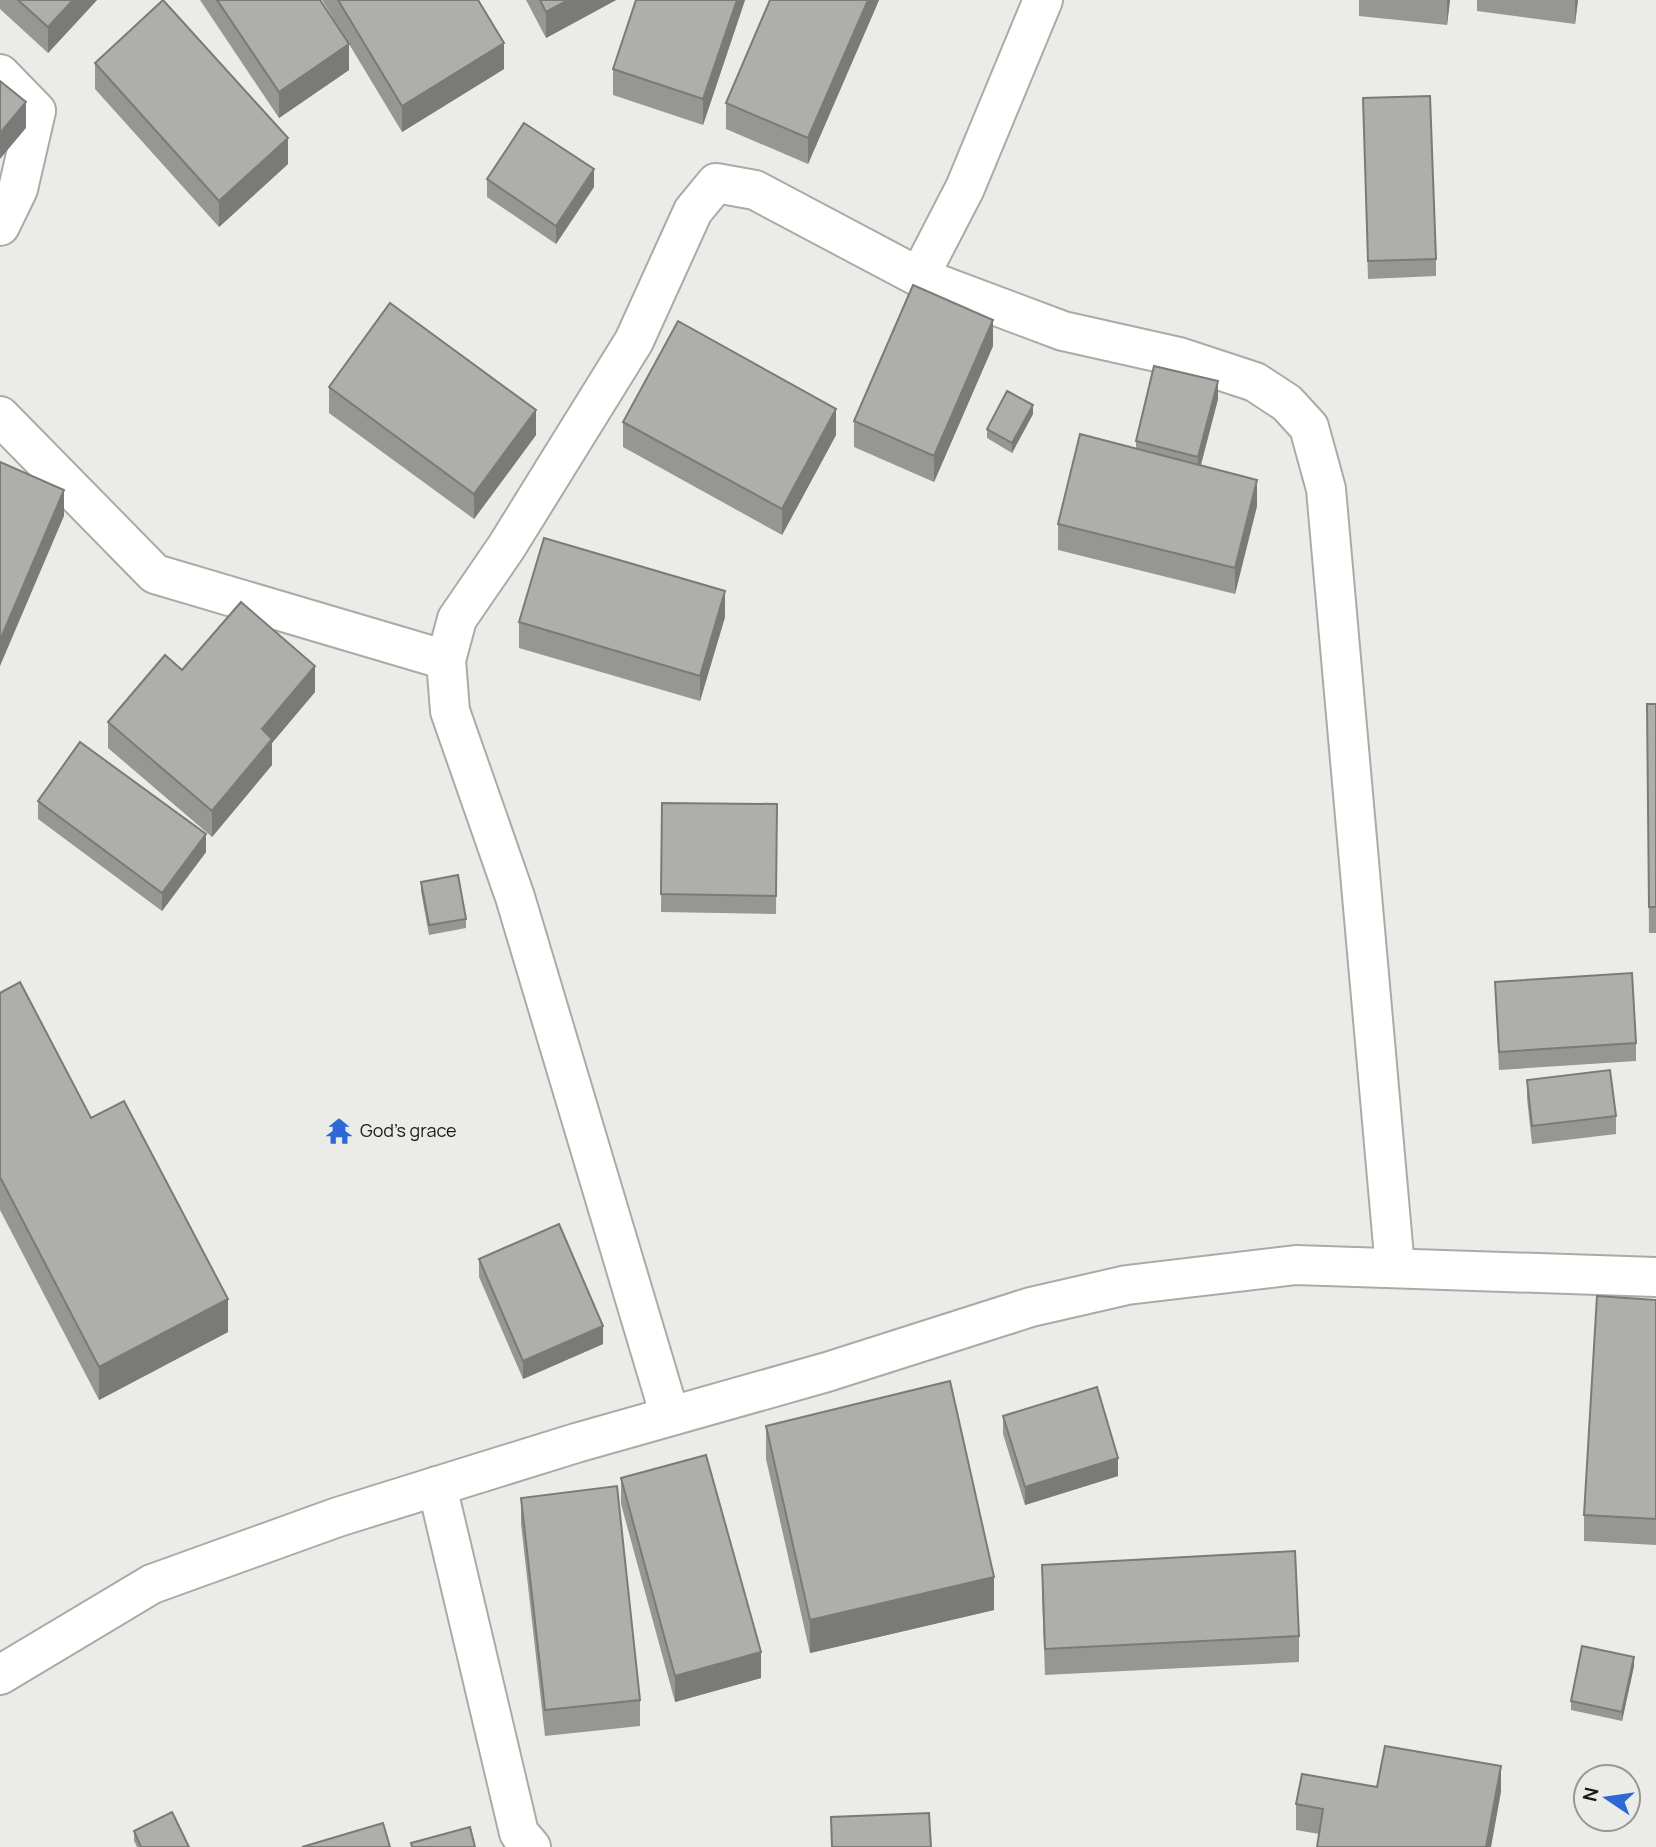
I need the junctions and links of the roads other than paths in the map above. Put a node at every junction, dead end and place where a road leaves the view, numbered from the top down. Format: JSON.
{"nodes":[{"id":1,"x":1043,"y":0,"type":"edge"},
{"id":2,"x":0,"y":74,"type":"edge"},
{"id":3,"x":0,"y":226,"type":"edge"},
{"id":4,"x":919,"y":277,"type":"junction"},
{"id":5,"x":0,"y":416,"type":"edge"},
{"id":6,"x":446,"y":660,"type":"junction"},
{"id":7,"x":1395,"y":1268,"type":"junction"},
{"id":8,"x":1656,"y":1277,"type":"edge"},
{"id":9,"x":670,"y":1416,"type":"junction"},
{"id":10,"x":437,"y":1486,"type":"junction"},
{"id":11,"x":0,"y":1675,"type":"edge"},
{"id":12,"x":531,"y":1847,"type":"edge"}],
"edges":[{"from":1,"to":4,"type":"street"},
{"from":2,"to":3,"type":"street"},
{"from":4,"to":6,"type":"street"},
{"from":4,"to":7,"type":"street"},
{"from":5,"to":6,"type":"street"},
{"from":6,"to":9,"type":"street"},
{"from":7,"to":8,"type":"street"},
{"from":7,"to":9,"type":"street"},
{"from":9,"to":10,"type":"street"},
{"from":10,"to":11,"type":"street"},
{"from":10,"to":12,"type":"street"}]}
